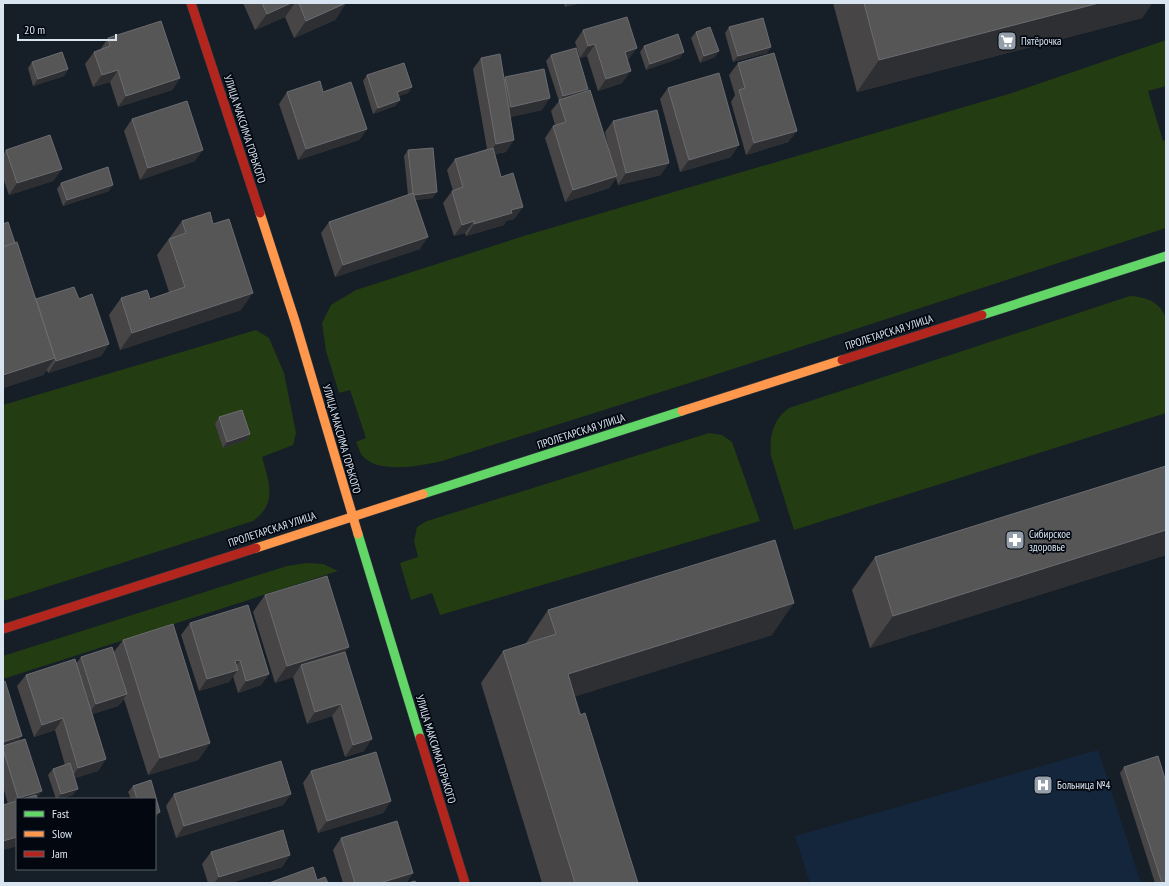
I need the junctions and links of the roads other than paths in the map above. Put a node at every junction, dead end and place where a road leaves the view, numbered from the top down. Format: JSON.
{"nodes":[{"id":1,"x":191,"y":3,"type":"edge"},
{"id":2,"x":1166,"y":256,"type":"edge"},
{"id":3,"x":352,"y":516,"type":"junction"},
{"id":4,"x":3,"y":629,"type":"edge"},
{"id":5,"x":465,"y":883,"type":"edge"}],
"edges":[{"from":1,"to":3,"type":"main road","name":"УЛИЦА МАКСИМА ГОРЬКОГО"},
{"from":2,"to":3,"type":"main road","name":"ПРОЛЕТАРСКАЯ УЛИЦА"},
{"from":3,"to":4,"type":"main road","name":"ПРОЛЕТАРСКАЯ УЛИЦА"},
{"from":3,"to":5,"type":"main road","name":"УЛИЦА МАКСИМА ГОРЬКОГО"}]}
